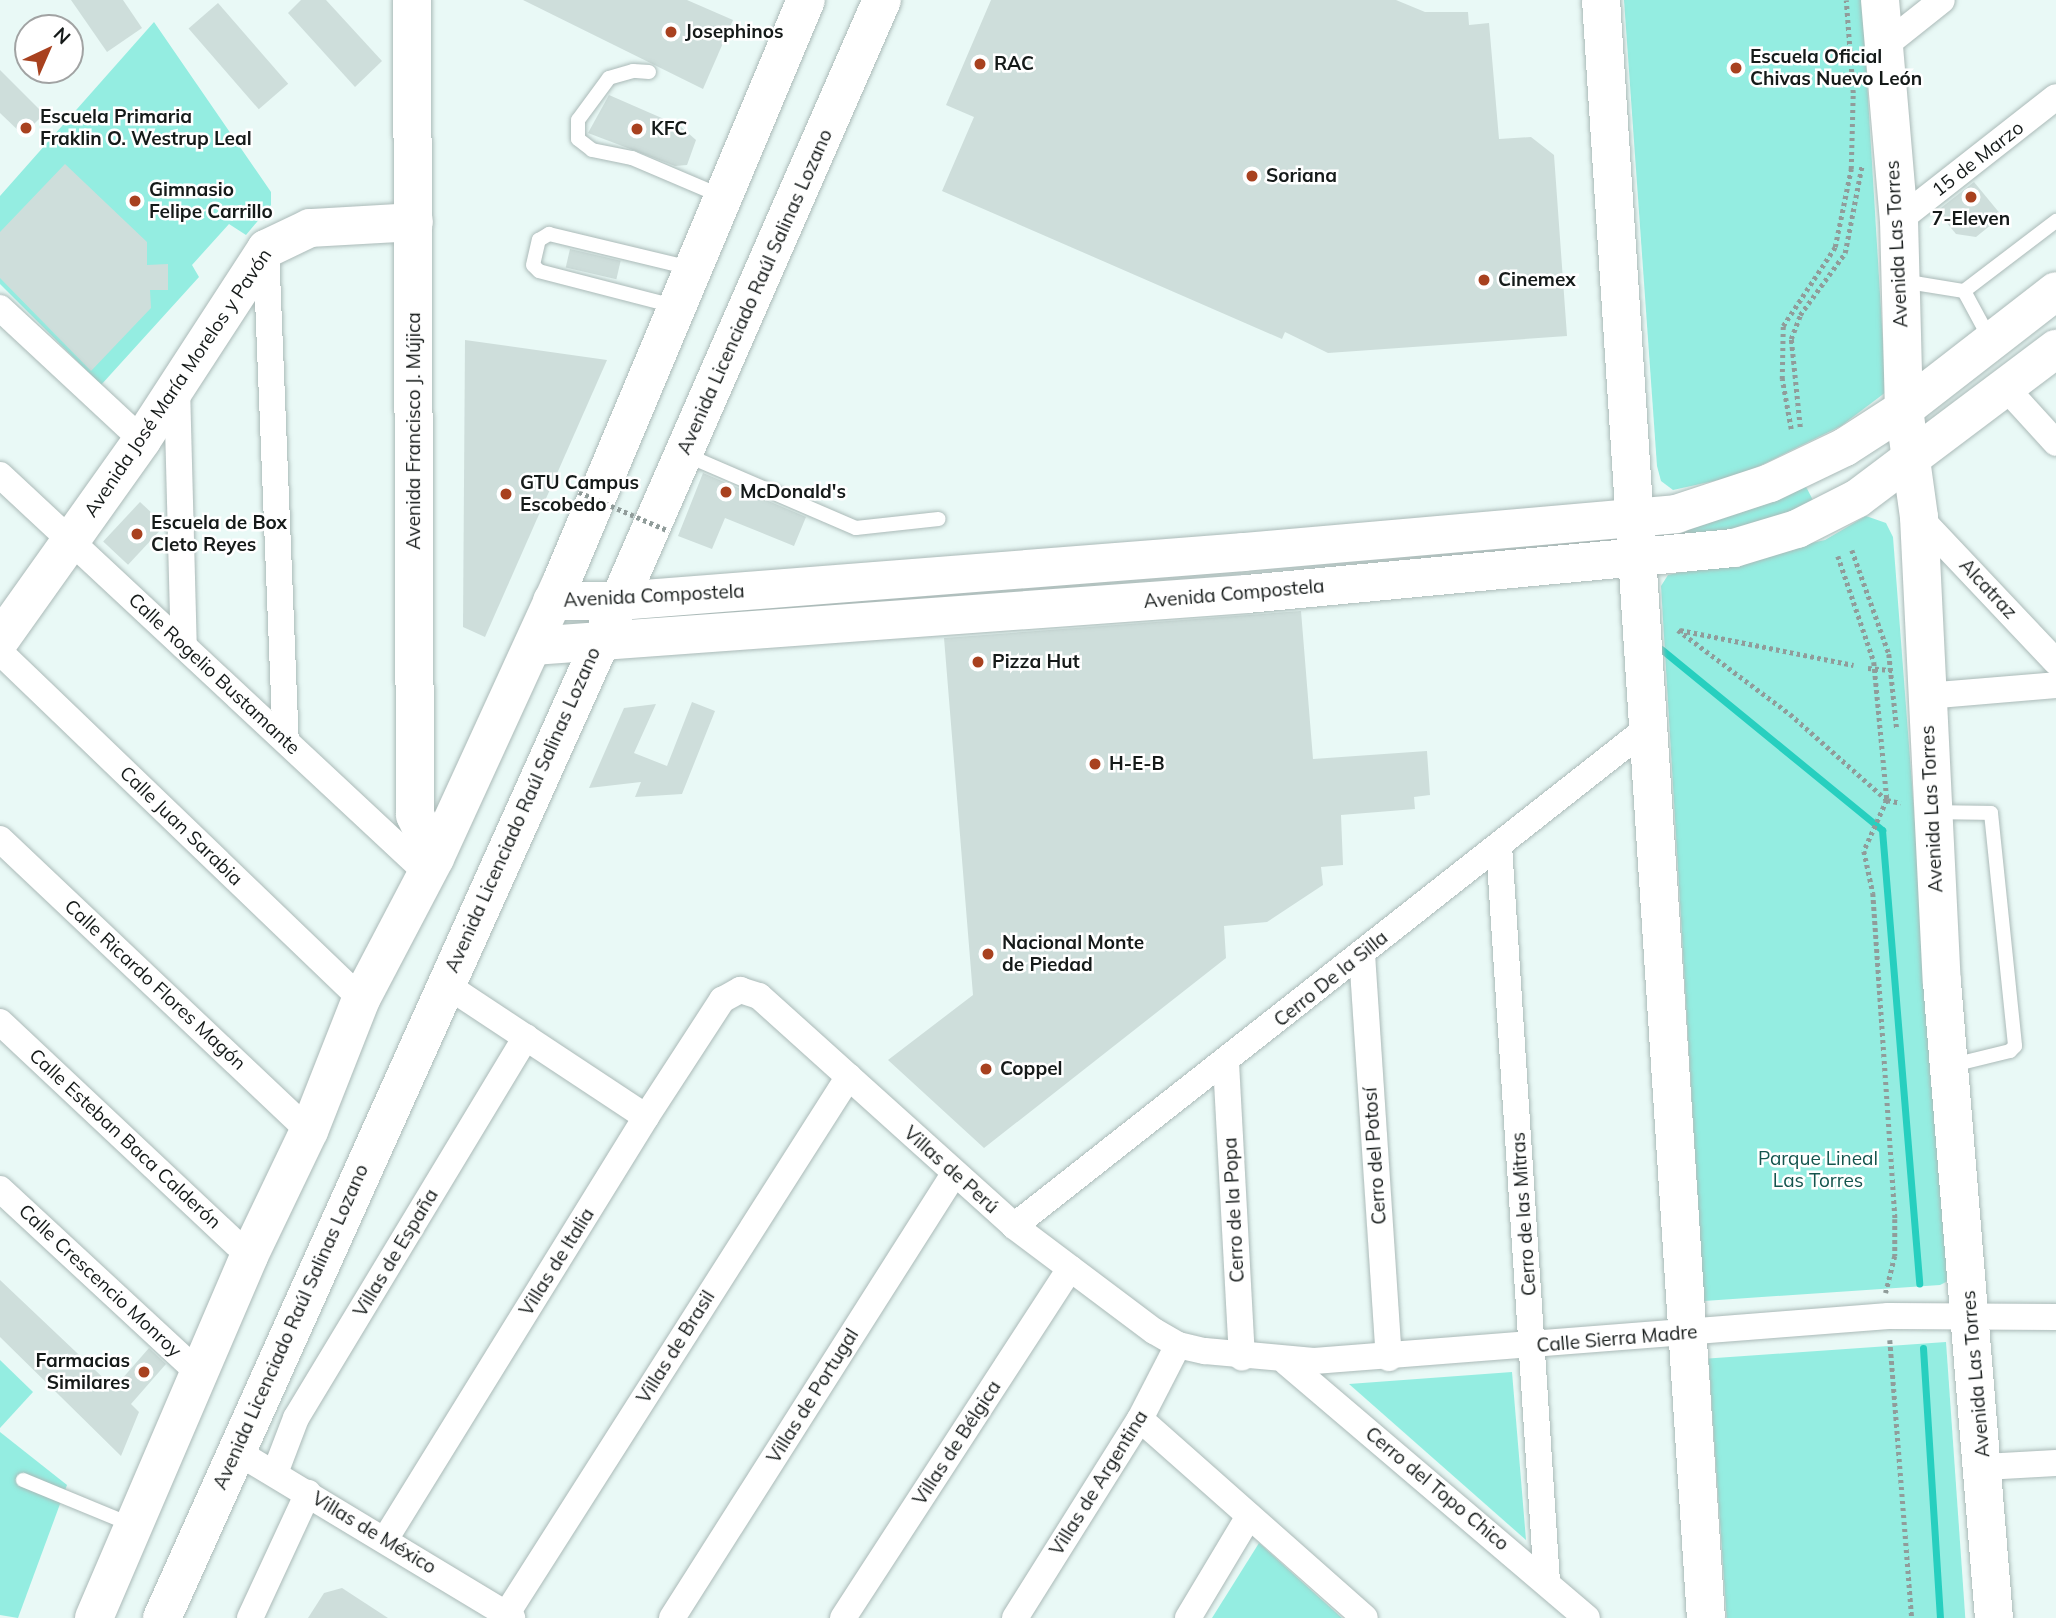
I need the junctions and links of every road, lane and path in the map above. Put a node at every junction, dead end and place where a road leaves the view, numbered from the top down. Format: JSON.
{"nodes":[{"id":1,"x":412,"y":0,"type":"edge"},
{"id":2,"x":806,"y":0,"type":"edge"},
{"id":3,"x":882,"y":0,"type":"edge"},
{"id":4,"x":1601,"y":0,"type":"edge"},
{"id":5,"x":1846,"y":0,"type":"edge"},
{"id":6,"x":1880,"y":0,"type":"edge"},
{"id":7,"x":1942,"y":0,"type":"edge"},
{"id":8,"x":1871,"y":49,"type":"junction"},
{"id":9,"x":649,"y":72,"type":"dead end"},
{"id":10,"x":1861,"y":90,"type":"dead end"},
{"id":11,"x":2056,"y":97,"type":"edge"},
{"id":12,"x":1863,"y":161,"type":"dead end"},
{"id":13,"x":721,"y":196,"type":"junction"},
{"id":14,"x":1899,"y":220,"type":"junction"},
{"id":15,"x":2056,"y":221,"type":"edge"},
{"id":16,"x":414,"y":222,"type":"junction"},
{"id":17,"x":266,"y":249,"type":"junction"},
{"id":18,"x":691,"y":268,"type":"junction"},
{"id":19,"x":1901,"y":280,"type":"junction"},
{"id":20,"x":1964,"y":291,"type":"junction"},
{"id":21,"x":2056,"y":292,"type":"edge"},
{"id":22,"x":674,"y":306,"type":"junction"},
{"id":23,"x":0,"y":308,"type":"edge"},
{"id":24,"x":1992,"y":341,"type":"junction"},
{"id":25,"x":2056,"y":349,"type":"edge"},
{"id":26,"x":177,"y":387,"type":"junction"},
{"id":27,"x":2006,"y":388,"type":"junction"},
{"id":28,"x":1904,"y":409,"type":"junction"},
{"id":29,"x":1800,"y":427,"type":"dead end"},
{"id":30,"x":1791,"y":429,"type":"dead end"},
{"id":31,"x":142,"y":440,"type":"junction"},
{"id":32,"x":2056,"y":443,"type":"edge"},
{"id":33,"x":684,"y":453,"type":"junction"},
{"id":34,"x":1912,"y":461,"type":"junction"},
{"id":35,"x":0,"y":475,"type":"edge"},
{"id":36,"x":579,"y":492,"type":"dead end"},
{"id":37,"x":1919,"y":517,"type":"junction"},
{"id":38,"x":939,"y":519,"type":"dead end"},
{"id":39,"x":1632,"y":520,"type":"junction"},
{"id":40,"x":669,"y":531,"type":"dead end"},
{"id":41,"x":70,"y":540,"type":"junction"},
{"id":42,"x":1244,"y":552,"type":"junction"},
{"id":43,"x":1838,"y":556,"type":"dead end"},
{"id":44,"x":1635,"y":559,"type":"junction"},
{"id":45,"x":992,"y":571,"type":"junction"},
{"id":46,"x":788,"y":587,"type":"junction"},
{"id":47,"x":1247,"y":594,"type":"junction"},
{"id":48,"x":552,"y":601,"type":"junction"},
{"id":49,"x":619,"y":601,"type":"junction"},
{"id":50,"x":997,"y":611,"type":"junction"},
{"id":51,"x":1668,"y":628,"type":"dead end"},
{"id":52,"x":770,"y":629,"type":"junction"},
{"id":53,"x":1678,"y":630,"type":"junction"},
{"id":54,"x":0,"y":640,"type":"edge"},
{"id":55,"x":598,"y":643,"type":"junction"},
{"id":56,"x":184,"y":646,"type":"junction"},
{"id":57,"x":533,"y":646,"type":"junction"},
{"id":58,"x":0,"y":652,"type":"edge"},
{"id":59,"x":2056,"y":662,"type":"edge"},
{"id":60,"x":1853,"y":665,"type":"dead end"},
{"id":61,"x":1868,"y":668,"type":"dead end"},
{"id":62,"x":1875,"y":669,"type":"junction"},
{"id":63,"x":1887,"y":670,"type":"dead end"},
{"id":64,"x":2056,"y":685,"type":"edge"},
{"id":65,"x":1926,"y":696,"type":"junction"},
{"id":66,"x":1646,"y":729,"type":"junction"},
{"id":67,"x":286,"y":741,"type":"junction"},
{"id":68,"x":1887,"y":800,"type":"junction"},
{"id":69,"x":1917,"y":808,"type":"junction"},
{"id":70,"x":0,"y":839,"type":"edge"},
{"id":71,"x":1499,"y":846,"type":"junction"},
{"id":72,"x":431,"y":866,"type":"junction"},
{"id":73,"x":1362,"y":954,"type":"junction"},
{"id":74,"x":445,"y":984,"type":"junction"},
{"id":75,"x":733,"y":990,"type":"joint"},
{"id":76,"x":361,"y":999,"type":"junction"},
{"id":77,"x":0,"y":1022,"type":"edge"},
{"id":78,"x":526,"y":1037,"type":"junction"},
{"id":79,"x":1226,"y":1063,"type":"junction"},
{"id":80,"x":1949,"y":1066,"type":"junction"},
{"id":81,"x":849,"y":1076,"type":"junction"},
{"id":82,"x":646,"y":1117,"type":"junction"},
{"id":83,"x":309,"y":1131,"type":"junction"},
{"id":84,"x":954,"y":1174,"type":"junction"},
{"id":85,"x":0,"y":1189,"type":"edge"},
{"id":86,"x":1014,"y":1226,"type":"junction"},
{"id":87,"x":249,"y":1256,"type":"junction"},
{"id":88,"x":1070,"y":1268,"type":"junction"},
{"id":89,"x":1886,"y":1292,"type":"dead end"},
{"id":90,"x":2056,"y":1317,"type":"edge"},
{"id":91,"x":1972,"y":1320,"type":"junction"},
{"id":92,"x":1687,"y":1332,"type":"junction"},
{"id":93,"x":1890,"y":1341,"type":"dead end"},
{"id":94,"x":1178,"y":1345,"type":"junction"},
{"id":95,"x":1533,"y":1346,"type":"junction"},
{"id":96,"x":1242,"y":1358,"type":"junction"},
{"id":97,"x":1389,"y":1358,"type":"junction"},
{"id":98,"x":1286,"y":1362,"type":"junction"},
{"id":99,"x":199,"y":1373,"type":"junction"},
{"id":100,"x":1140,"y":1419,"type":"junction"},
{"id":101,"x":234,"y":1450,"type":"junction"},
{"id":102,"x":2056,"y":1463,"type":"edge"},
{"id":103,"x":1984,"y":1467,"type":"junction"},
{"id":104,"x":275,"y":1473,"type":"junction"},
{"id":105,"x":23,"y":1480,"type":"dead end"},
{"id":106,"x":309,"y":1493,"type":"junction"},
{"id":107,"x":1249,"y":1516,"type":"junction"},
{"id":108,"x":133,"y":1526,"type":"junction"},
{"id":109,"x":386,"y":1538,"type":"junction"},
{"id":110,"x":1547,"y":1582,"type":"junction"},
{"id":111,"x":508,"y":1617,"type":"edge"},
{"id":112,"x":94,"y":1618,"type":"edge"},
{"id":113,"x":162,"y":1618,"type":"edge"},
{"id":114,"x":250,"y":1618,"type":"edge"},
{"id":115,"x":672,"y":1618,"type":"edge"},
{"id":116,"x":844,"y":1618,"type":"edge"},
{"id":117,"x":1015,"y":1618,"type":"edge"},
{"id":118,"x":1188,"y":1618,"type":"edge"},
{"id":119,"x":1365,"y":1618,"type":"edge"},
{"id":120,"x":1587,"y":1618,"type":"edge"},
{"id":121,"x":1706,"y":1618,"type":"edge"},
{"id":122,"x":1912,"y":1618,"type":"edge"},
{"id":123,"x":1994,"y":1618,"type":"edge"}],
"edges":[{"from":1,"to":16,"type":"street","name":"Avenida Francisco J. Mújica"},
{"from":2,"to":13,"type":"street"},
{"from":3,"to":33,"type":"street","name":"Avenida Licenciado Raúl Salinas Lozano"},
{"from":4,"to":39,"type":"street"},
{"from":5,"to":30,"type":"path"},
{"from":6,"to":8,"type":"street","name":"Avenida Las Torres"},
{"from":7,"to":8,"type":"street"},
{"from":8,"to":10,"type":"path"},
{"from":8,"to":14,"type":"street","name":"Avenida Las Torres"},
{"from":9,"to":13,"type":"lane"},
{"from":11,"to":14,"type":"street","name":"15 de Marzo"},
{"from":12,"to":29,"type":"path"},
{"from":13,"to":18,"type":"street"},
{"from":14,"to":19,"type":"street","name":"Avenida Las Torres"},
{"from":15,"to":20,"type":"lane"},
{"from":16,"to":17,"type":"street","name":"Avenida José María Morelos y Pavón"},
{"from":16,"to":72,"type":"street","name":"Avenida Francisco J. Mújica"},
{"from":17,"to":26,"type":"street","name":"Avenida José María Morelos y Pavón"},
{"from":17,"to":67,"type":"street"},
{"from":18,"to":22,"type":"street"},
{"from":18,"to":22,"type":"lane"},
{"from":19,"to":20,"type":"lane"},
{"from":19,"to":28,"type":"street","name":"Avenida Las Torres"},
{"from":20,"to":24,"type":"lane"},
{"from":21,"to":24,"type":"street","name":"Avenida Compostela"},
{"from":22,"to":48,"type":"street"},
{"from":23,"to":31,"type":"street"},
{"from":24,"to":28,"type":"street","name":"Avenida Compostela"},
{"from":25,"to":27,"type":"street","name":"Avenida Compostela"},
{"from":26,"to":31,"type":"street","name":"Avenida José María Morelos y Pavón"},
{"from":26,"to":56,"type":"street"},
{"from":27,"to":32,"type":"street"},
{"from":27,"to":34,"type":"street","name":"Avenida Compostela"},
{"from":28,"to":34,"type":"street","name":"Avenida Las Torres"},
{"from":28,"to":39,"type":"street","name":"Avenida Compostela"},
{"from":31,"to":41,"type":"street","name":"Avenida José María Morelos y Pavón"},
{"from":33,"to":38,"type":"lane"},
{"from":33,"to":49,"type":"street","name":"Avenida Licenciado Raúl Salinas Lozano"},
{"from":34,"to":37,"type":"street","name":"Avenida Las Torres"},
{"from":34,"to":44,"type":"street","name":"Avenida Compostela"},
{"from":35,"to":41,"type":"street","name":"Calle Rogelio Bustamante"},
{"from":36,"to":40,"type":"path","bridge":true},
{"from":37,"to":59,"type":"street","name":"Alcatraz"},
{"from":37,"to":65,"type":"street","name":"Avenida Las Torres"},
{"from":39,"to":42,"type":"street","name":"Avenida Compostela"},
{"from":39,"to":44,"type":"street"},
{"from":41,"to":54,"type":"street","name":"Avenida José María Morelos y Pavón"},
{"from":41,"to":56,"type":"street","name":"Calle Rogelio Bustamante"},
{"from":42,"to":45,"type":"street","name":"Avenida Compostela"},
{"from":42,"to":47,"type":"street"},
{"from":43,"to":62,"type":"path"},
{"from":44,"to":47,"type":"street","name":"Avenida Compostela"},
{"from":44,"to":66,"type":"street"},
{"from":45,"to":46,"type":"street","name":"Avenida Compostela"},
{"from":45,"to":50,"type":"street"},
{"from":46,"to":49,"type":"street","name":"Avenida Compostela"},
{"from":46,"to":52,"type":"lane"},
{"from":47,"to":50,"type":"street","name":"Avenida Compostela"},
{"from":48,"to":49,"type":"street","name":"Avenida Compostela"},
{"from":48,"to":57,"type":"street"},
{"from":49,"to":55,"type":"street","name":"Avenida Licenciado Raúl Salinas Lozano"},
{"from":50,"to":52,"type":"street","name":"Avenida Compostela"},
{"from":51,"to":53,"type":"path"},
{"from":52,"to":55,"type":"street","name":"Avenida Compostela"},
{"from":53,"to":60,"type":"path"},
{"from":53,"to":68,"type":"path"},
{"from":55,"to":57,"type":"street","name":"Avenida Compostela"},
{"from":55,"to":74,"type":"street","name":"Avenida Licenciado Raúl Salinas Lozano"},
{"from":56,"to":67,"type":"street","name":"Calle Rogelio Bustamante"},
{"from":57,"to":72,"type":"street"},
{"from":58,"to":76,"type":"street","name":"Calle Juan Sarabia"},
{"from":61,"to":62,"type":"path"},
{"from":62,"to":63,"type":"path"},
{"from":62,"to":68,"type":"path"},
{"from":64,"to":65,"type":"street"},
{"from":65,"to":69,"type":"street","name":"Avenida Las Torres"},
{"from":66,"to":71,"type":"street","name":"Cerro De la Silla"},
{"from":66,"to":92,"type":"street"},
{"from":67,"to":72,"type":"street","name":"Calle Rogelio Bustamante"},
{"from":68,"to":69,"type":"path"},
{"from":68,"to":89,"type":"path"},
{"from":69,"to":80,"type":"street","name":"Avenida Las Torres"},
{"from":69,"to":80,"type":"lane"},
{"from":70,"to":83,"type":"street","name":"Calle Ricardo Flores Magón"},
{"from":71,"to":73,"type":"street","name":"Cerro De la Silla"},
{"from":71,"to":95,"type":"street","name":"Cerro de las Mitras"},
{"from":72,"to":76,"type":"street"},
{"from":73,"to":79,"type":"street","name":"Cerro De la Silla"},
{"from":73,"to":97,"type":"street","name":"Cerro del Potosí"},
{"from":74,"to":78,"type":"street"},
{"from":74,"to":101,"type":"street","name":"Avenida Licenciado Raúl Salinas Lozano"},
{"from":75,"to":81,"type":"street","name":"Villas de Perú"},
{"from":75,"to":82,"type":"street","name":"Villas de Italia"},
{"from":76,"to":83,"type":"street"},
{"from":77,"to":87,"type":"street","name":"Calle Esteban Baca Calderón"},
{"from":78,"to":82,"type":"street"},
{"from":78,"to":104,"type":"street","name":"Villas de España"},
{"from":79,"to":86,"type":"street","name":"Cerro De la Silla"},
{"from":79,"to":96,"type":"street","name":"Cerro de la Popa"},
{"from":80,"to":91,"type":"street","name":"Avenida Las Torres"},
{"from":81,"to":84,"type":"street","name":"Villas de Perú"},
{"from":81,"to":111,"type":"street","name":"Villas de Brasil"},
{"from":82,"to":109,"type":"street","name":"Villas de Italia"},
{"from":83,"to":87,"type":"street"},
{"from":84,"to":86,"type":"street","name":"Villas de Perú"},
{"from":84,"to":115,"type":"street","name":"Villas de Portugal"},
{"from":85,"to":99,"type":"street","name":"Calle Crescencio Monroy"},
{"from":86,"to":88,"type":"street","name":"Villas de Perú"},
{"from":87,"to":99,"type":"street"},
{"from":88,"to":94,"type":"street","name":"Villas de Perú"},
{"from":88,"to":116,"type":"street","name":"Villas de Bélgica"},
{"from":90,"to":91,"type":"street","name":"Calle Sierra Madre"},
{"from":91,"to":92,"type":"street","name":"Calle Sierra Madre"},
{"from":91,"to":103,"type":"street","name":"Avenida Las Torres"},
{"from":92,"to":95,"type":"street","name":"Calle Sierra Madre"},
{"from":92,"to":121,"type":"street"},
{"from":93,"to":122,"type":"path"},
{"from":94,"to":96,"type":"street","name":"Calle Sierra Madre"},
{"from":94,"to":100,"type":"street","name":"Villas de Argentina"},
{"from":95,"to":97,"type":"street","name":"Calle Sierra Madre"},
{"from":95,"to":110,"type":"street","name":"Cerro de las Mitras"},
{"from":96,"to":98,"type":"street","name":"Calle Sierra Madre"},
{"from":97,"to":98,"type":"street","name":"Calle Sierra Madre"},
{"from":98,"to":110,"type":"street","name":"Cerro del Topo Chico"},
{"from":99,"to":108,"type":"street"},
{"from":100,"to":107,"type":"street"},
{"from":100,"to":117,"type":"street","name":"Villas de Argentina"},
{"from":101,"to":104,"type":"street","name":"Villas de México"},
{"from":101,"to":113,"type":"street","name":"Avenida Licenciado Raúl Salinas Lozano"},
{"from":102,"to":103,"type":"street"},
{"from":103,"to":123,"type":"street","name":"Avenida Las Torres"},
{"from":104,"to":106,"type":"street","name":"Villas de México"},
{"from":105,"to":108,"type":"lane"},
{"from":106,"to":109,"type":"street","name":"Villas de México"},
{"from":106,"to":114,"type":"street"},
{"from":107,"to":118,"type":"street"},
{"from":107,"to":119,"type":"street"},
{"from":108,"to":112,"type":"street"},
{"from":109,"to":111,"type":"street","name":"Villas de México"},
{"from":110,"to":120,"type":"street","name":"Cerro del Topo Chico"}]}
